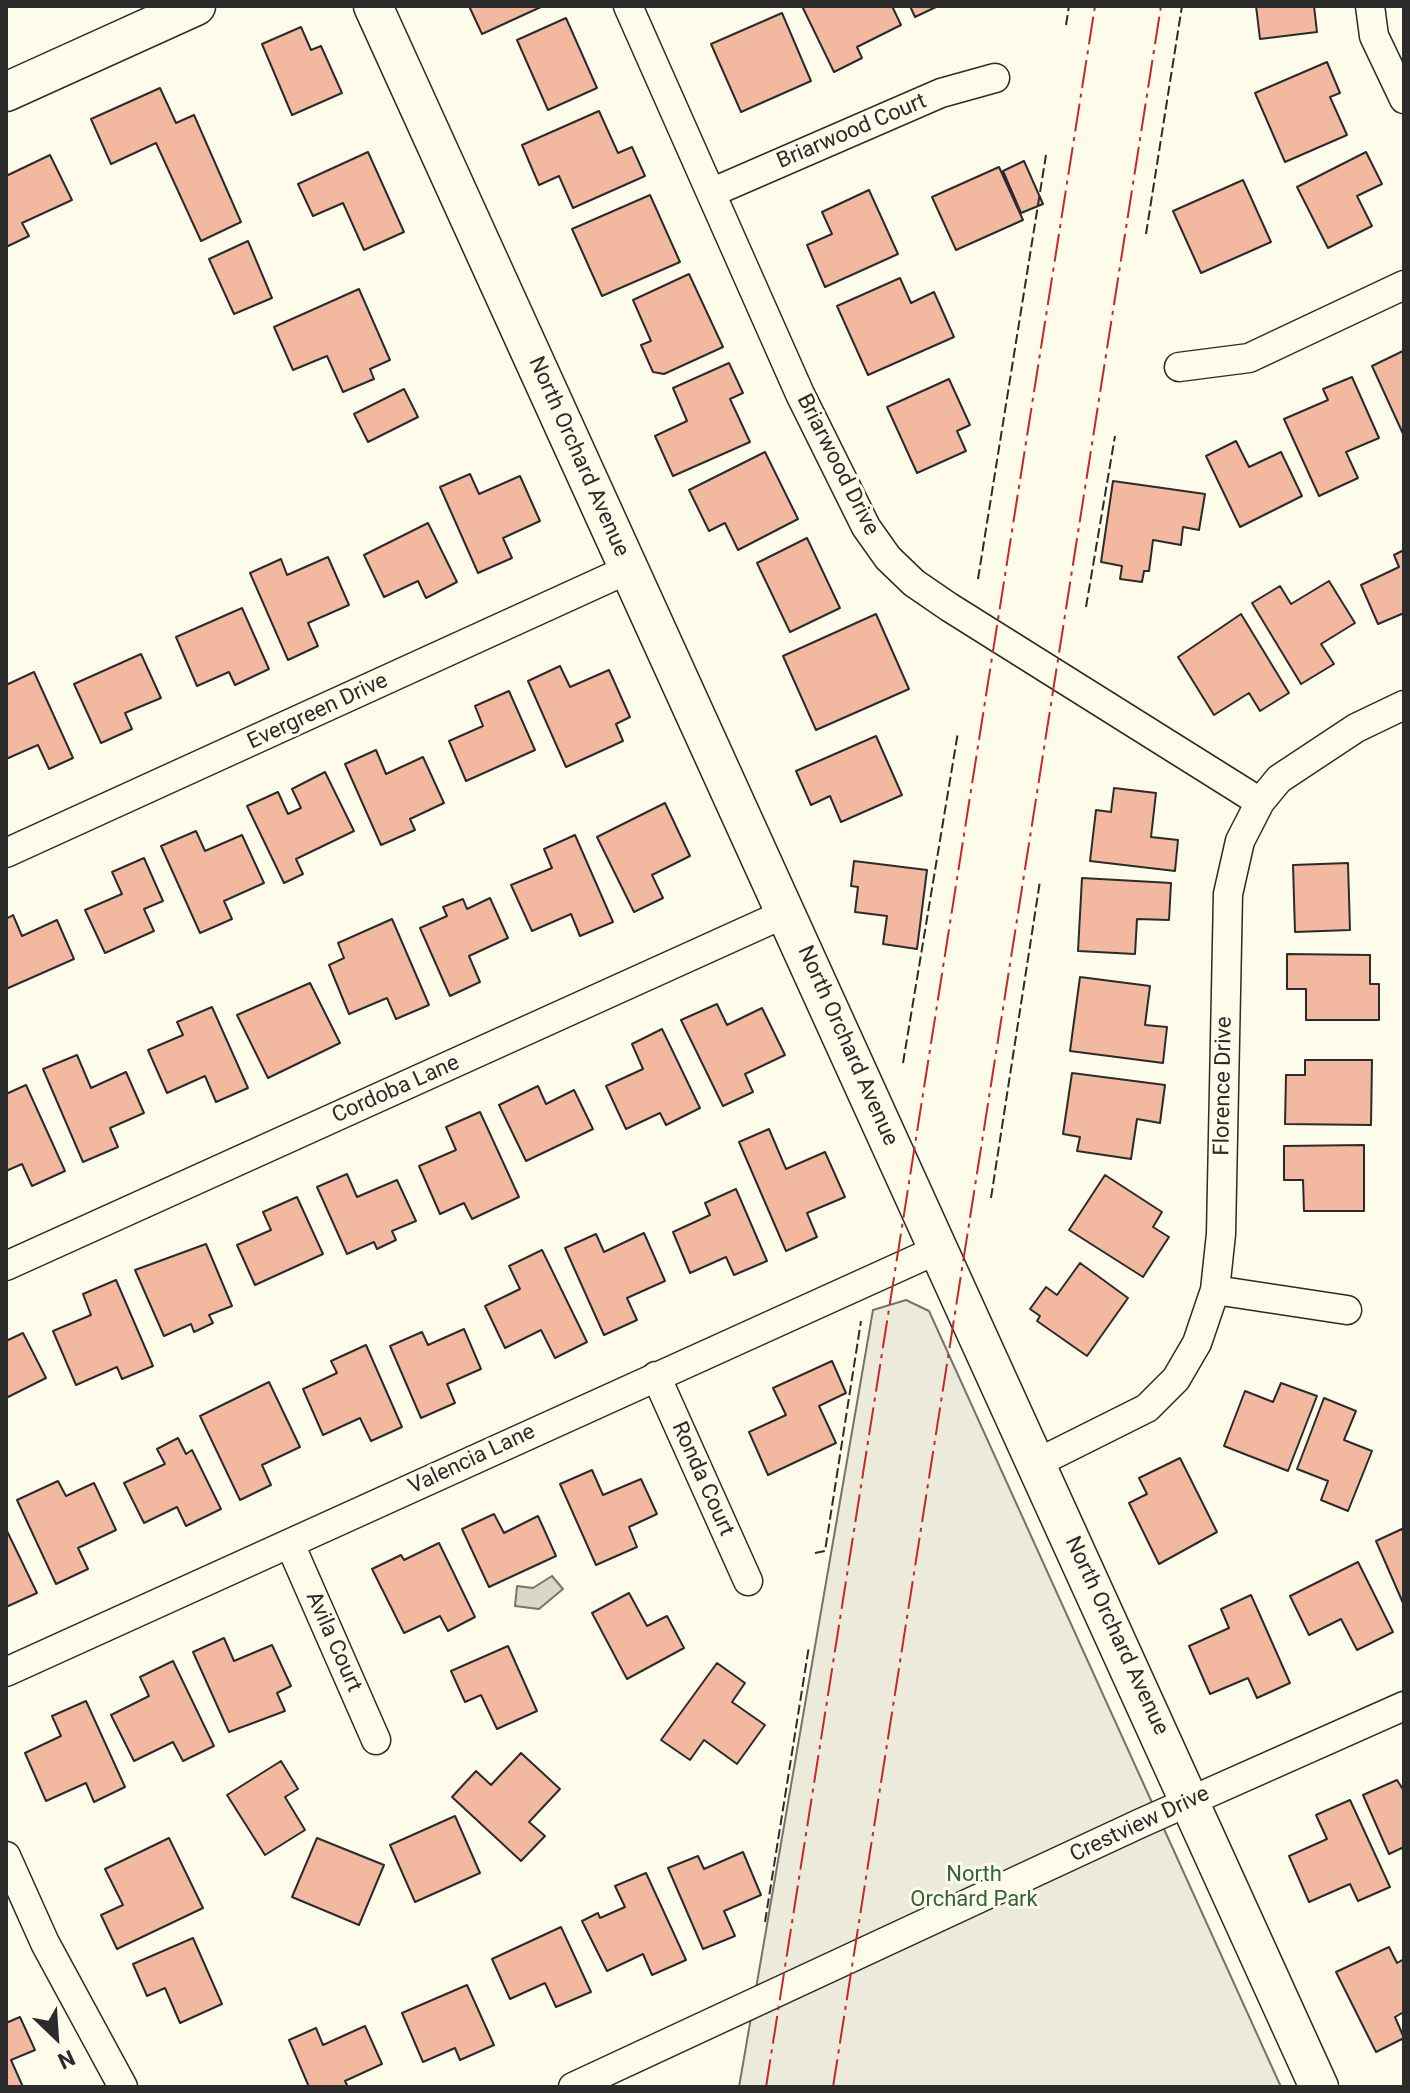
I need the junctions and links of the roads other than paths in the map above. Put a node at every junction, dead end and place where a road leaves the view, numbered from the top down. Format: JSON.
{"nodes":[{"id":1,"x":196,"y":6,"type":"edge"},
{"id":2,"x":373,"y":6,"type":"edge"},
{"id":3,"x":628,"y":6,"type":"edge"},
{"id":4,"x":1370,"y":6,"type":"edge"},
{"id":5,"x":995,"y":78,"type":"dead end"},
{"id":6,"x":6,"y":92,"type":"edge"},
{"id":7,"x":1404,"y":99,"type":"edge"},
{"id":8,"x":713,"y":192,"type":"junction"},
{"id":9,"x":1404,"y":285,"type":"edge"},
{"id":10,"x":1179,"y":367,"type":"dead end"},
{"id":11,"x":629,"y":569,"type":"junction"},
{"id":12,"x":1404,"y":705,"type":"edge"},
{"id":13,"x":1260,"y":802,"type":"junction"},
{"id":14,"x":6,"y":853,"type":"edge"},
{"id":15,"x":786,"y":913,"type":"junction"},
{"id":16,"x":939,"y":1249,"type":"junction"},
{"id":17,"x":6,"y":1266,"type":"edge"},
{"id":18,"x":1215,"y":1290,"type":"junction"},
{"id":19,"x":1347,"y":1310,"type":"dead end"},
{"id":20,"x":656,"y":1376,"type":"junction"},
{"id":21,"x":1037,"y":1463,"type":"junction"},
{"id":22,"x":290,"y":1544,"type":"junction"},
{"id":23,"x":748,"y":1581,"type":"dead end"},
{"id":24,"x":6,"y":1672,"type":"edge"},
{"id":25,"x":1404,"y":1706,"type":"edge"},
{"id":26,"x":376,"y":1740,"type":"dead end"},
{"id":27,"x":1192,"y":1801,"type":"junction"},
{"id":28,"x":6,"y":1856,"type":"edge"},
{"id":29,"x":123,"y":2087,"type":"edge"},
{"id":30,"x":573,"y":2087,"type":"edge"},
{"id":31,"x":1319,"y":2087,"type":"edge"}],
"edges":[{"from":1,"to":6,"type":"street"},
{"from":2,"to":11,"type":"street","name":"North Orchard Avenue"},
{"from":3,"to":8,"type":"street","name":"Briarwood Drive"},
{"from":4,"to":7,"type":"street"},
{"from":5,"to":8,"type":"street","name":"Briarwood Court"},
{"from":8,"to":13,"type":"street","name":"Briarwood Drive"},
{"from":9,"to":10,"type":"street"},
{"from":11,"to":14,"type":"street","name":"Evergreen Drive"},
{"from":11,"to":15,"type":"street","name":"North Orchard Avenue"},
{"from":12,"to":13,"type":"street","name":"Florence Drive"},
{"from":13,"to":18,"type":"street","name":"Florence Drive"},
{"from":15,"to":16,"type":"street","name":"North Orchard Avenue"},
{"from":15,"to":17,"type":"street","name":"Cordoba Lane"},
{"from":16,"to":20,"type":"street","name":"Valencia Lane"},
{"from":16,"to":21,"type":"street","name":"North Orchard Avenue"},
{"from":18,"to":19,"type":"street"},
{"from":18,"to":21,"type":"street","name":"Florence Drive"},
{"from":20,"to":22,"type":"street","name":"Valencia Lane"},
{"from":20,"to":23,"type":"street","name":"Ronda Court"},
{"from":21,"to":27,"type":"street","name":"North Orchard Avenue"},
{"from":22,"to":24,"type":"street","name":"Valencia Lane"},
{"from":22,"to":26,"type":"street","name":"Avila Court"},
{"from":25,"to":27,"type":"street","name":"Crestview Drive"},
{"from":27,"to":30,"type":"street","name":"Crestview Drive"},
{"from":27,"to":31,"type":"street","name":"North Orchard Avenue"},
{"from":28,"to":29,"type":"street"}]}
